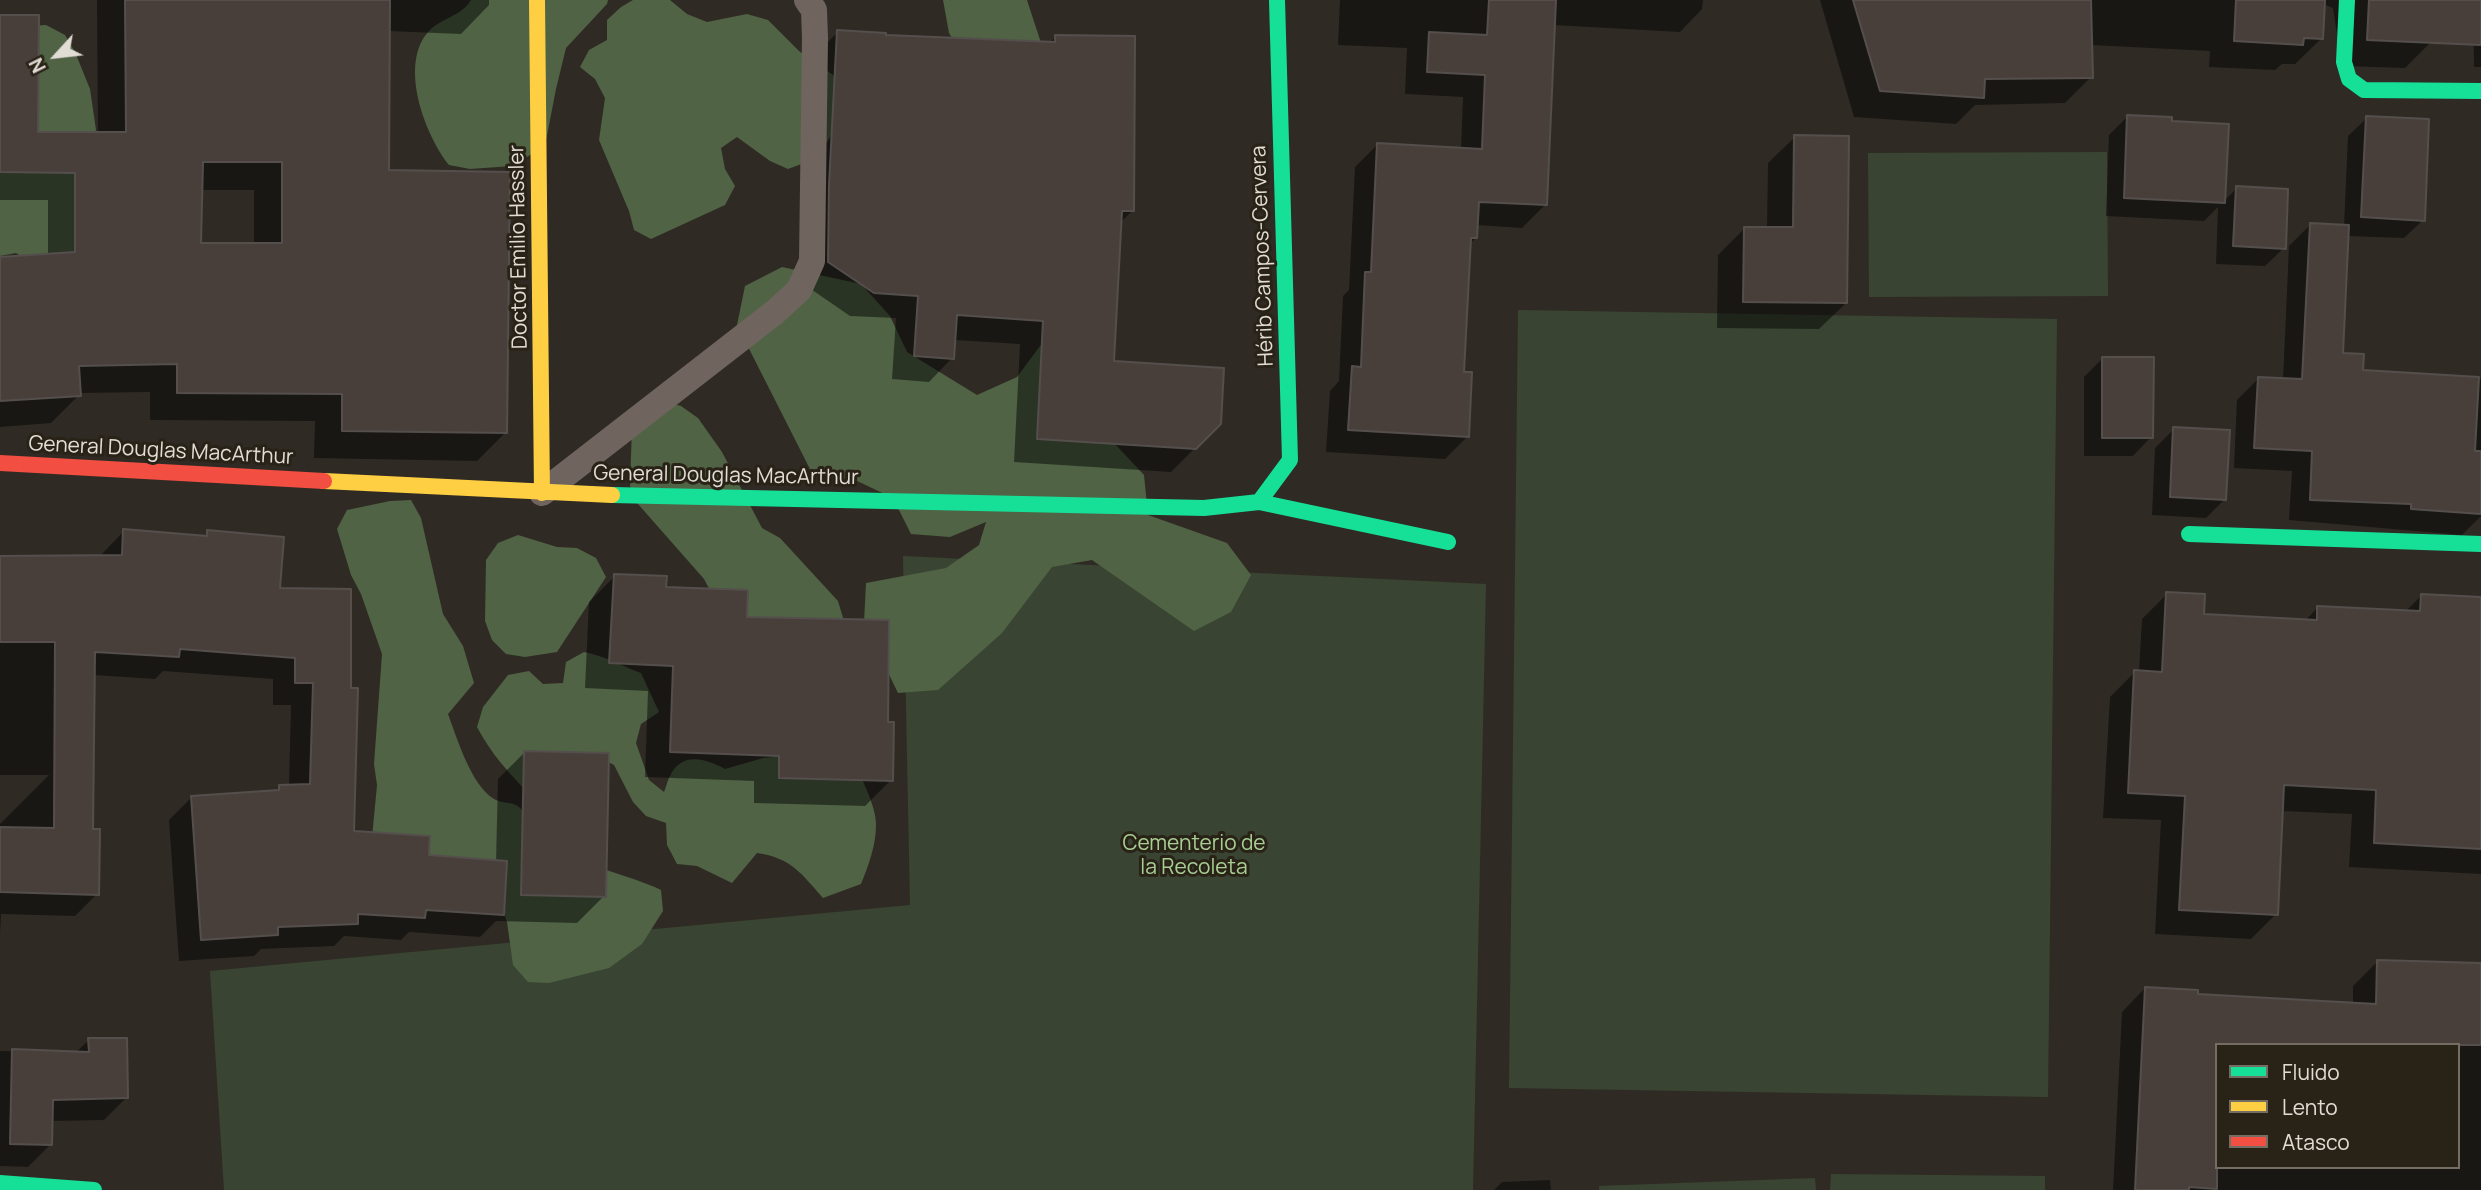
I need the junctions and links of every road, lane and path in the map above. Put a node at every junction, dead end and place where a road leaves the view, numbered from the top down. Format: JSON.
{"nodes":[{"id":1,"x":537,"y":0,"type":"edge"},
{"id":2,"x":807,"y":0,"type":"edge"},
{"id":3,"x":1277,"y":0,"type":"edge"},
{"id":4,"x":2347,"y":0,"type":"edge"},
{"id":5,"x":2481,"y":91,"type":"edge"},
{"id":6,"x":0,"y":463,"type":"edge"},
{"id":7,"x":542,"y":493,"type":"junction"},
{"id":8,"x":1259,"y":502,"type":"junction"},
{"id":9,"x":2189,"y":534,"type":"dead end"},
{"id":10,"x":1448,"y":542,"type":"dead end"},
{"id":11,"x":2481,"y":544,"type":"edge"},
{"id":12,"x":0,"y":1183,"type":"edge"},
{"id":13,"x":94,"y":1190,"type":"edge"}],
"edges":[{"from":1,"to":7,"type":"street","name":"Doctor Emilio Hassler"},
{"from":2,"to":7,"type":"lane"},
{"from":3,"to":8,"type":"street","name":"Hérib Campos-Cervera"},
{"from":4,"to":5,"type":"street"},
{"from":6,"to":7,"type":"street","name":"General Douglas MacArthur"},
{"from":7,"to":8,"type":"street","name":"General Douglas MacArthur"},
{"from":8,"to":10,"type":"street","name":"General Douglas MacArthur"},
{"from":9,"to":11,"type":"street"},
{"from":12,"to":13,"type":"street"}]}
